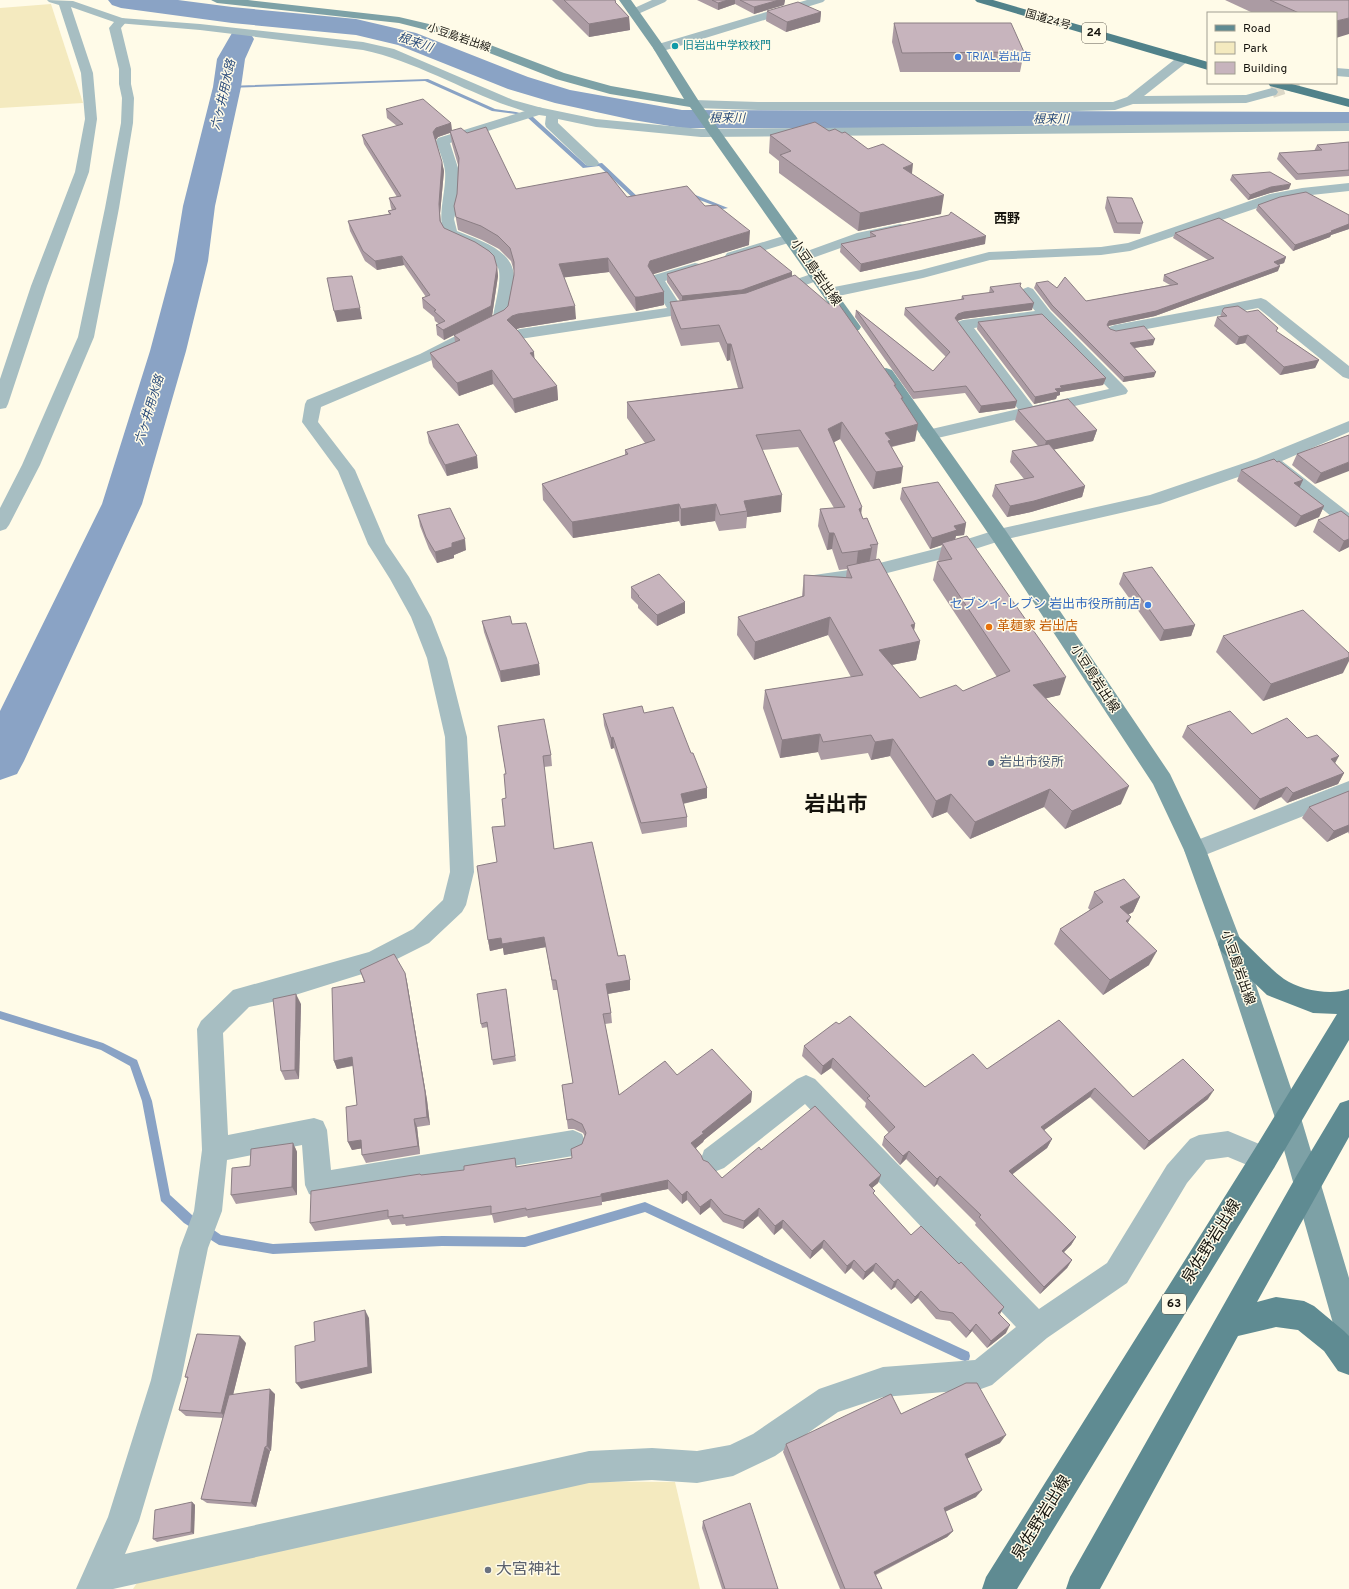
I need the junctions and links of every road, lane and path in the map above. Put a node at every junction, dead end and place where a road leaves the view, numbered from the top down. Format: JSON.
{"nodes":[{"id":1,"x":217,"y":0,"type":"edge"},
{"id":2,"x":625,"y":0,"type":"edge"},
{"id":3,"x":661,"y":0,"type":"edge"},
{"id":4,"x":819,"y":0,"type":"edge"},
{"id":5,"x":981,"y":0,"type":"edge"},
{"id":6,"x":1013,"y":0,"type":"edge"},
{"id":7,"x":59,"y":1,"type":"edge"},
{"id":8,"x":634,"y":12,"type":"junction"},
{"id":9,"x":121,"y":22,"type":"junction"},
{"id":10,"x":659,"y":48,"type":"junction"},
{"id":11,"x":1203,"y":53,"type":"dead end"},
{"id":12,"x":1183,"y":59,"type":"junction"},
{"id":13,"x":1207,"y":66,"type":"edge"},
{"id":14,"x":1337,"y":72,"type":"edge"},
{"id":15,"x":1349,"y":73,"type":"edge"},
{"id":16,"x":1319,"y":84,"type":"edge"},
{"id":17,"x":1273,"y":88,"type":"edge"},
{"id":18,"x":1349,"y":92,"type":"edge"},
{"id":19,"x":1131,"y":100,"type":"junction"},
{"id":20,"x":1349,"y":103,"type":"edge"},
{"id":21,"x":697,"y":107,"type":"junction"},
{"id":22,"x":546,"y":112,"type":"junction"},
{"id":23,"x":1349,"y":127,"type":"edge"},
{"id":24,"x":713,"y":131,"type":"junction"},
{"id":25,"x":592,"y":163,"type":"dead end"},
{"id":26,"x":1349,"y":187,"type":"edge"},
{"id":27,"x":913,"y":225,"type":"edge"},
{"id":28,"x":790,"y":238,"type":"junction"},
{"id":29,"x":804,"y":257,"type":"junction"},
{"id":30,"x":817,"y":276,"type":"junction"},
{"id":31,"x":1028,"y":292,"type":"dead end"},
{"id":32,"x":829,"y":293,"type":"junction"},
{"id":33,"x":759,"y":297,"type":"edge"},
{"id":34,"x":714,"y":306,"type":"edge"},
{"id":35,"x":677,"y":311,"type":"junction"},
{"id":36,"x":1045,"y":314,"type":"junction"},
{"id":37,"x":1115,"y":330,"type":"edge"},
{"id":38,"x":520,"y":334,"type":"edge"},
{"id":39,"x":1349,"y":374,"type":"edge"},
{"id":40,"x":0,"y":404,"type":"edge"},
{"id":41,"x":1028,"y":412,"type":"junction"},
{"id":42,"x":1349,"y":426,"type":"edge"},
{"id":43,"x":929,"y":435,"type":"junction"},
{"id":44,"x":1271,"y":459,"type":"junction"},
{"id":45,"x":1349,"y":522,"type":"edge"},
{"id":46,"x":0,"y":525,"type":"edge"},
{"id":47,"x":1000,"y":535,"type":"junction"},
{"id":48,"x":812,"y":581,"type":"edge"},
{"id":49,"x":1349,"y":789,"type":"edge"},
{"id":50,"x":1195,"y":850,"type":"junction"},
{"id":51,"x":1230,"y":944,"type":"junction"},
{"id":52,"x":1349,"y":1000,"type":"edge"},
{"id":53,"x":1349,"y":1017,"type":"edge"},
{"id":54,"x":1349,"y":1112,"type":"edge"},
{"id":55,"x":1288,"y":1118,"type":"junction"},
{"id":56,"x":573,"y":1143,"type":"dead end"},
{"id":57,"x":215,"y":1150,"type":"junction"},
{"id":58,"x":714,"y":1159,"type":"dead end"},
{"id":59,"x":1264,"y":1159,"type":"junction"},
{"id":60,"x":1307,"y":1184,"type":"junction"},
{"id":61,"x":1230,"y":1324,"type":"junction"},
{"id":62,"x":1349,"y":1327,"type":"edge"},
{"id":63,"x":1037,"y":1328,"type":"junction"},
{"id":64,"x":1349,"y":1360,"type":"edge"},
{"id":65,"x":95,"y":1583,"type":"edge"},
{"id":66,"x":998,"y":1589,"type":"edge"},
{"id":67,"x":1082,"y":1589,"type":"edge"}],
"edges":[{"from":1,"to":21,"type":"main road","name":"小豆島岩出線"},
{"from":2,"to":8,"type":"main road","name":"小豆島岩出線"},
{"from":3,"to":8,"type":"street"},
{"from":4,"to":10,"type":"street"},
{"from":5,"to":12,"type":"highway","name":"国道24号","number":"24"},
{"from":6,"to":11,"type":"highway","name":"国道24号","number":"24"},
{"from":7,"to":9,"type":"street"},
{"from":7,"to":40,"type":"street"},
{"from":8,"to":10,"type":"main road","name":"小豆島岩出線"},
{"from":9,"to":22,"type":"street"},
{"from":9,"to":46,"type":"street"},
{"from":10,"to":21,"type":"main road","name":"小豆島岩出線"},
{"from":12,"to":13,"type":"highway","name":"国道24号","number":"24"},
{"from":12,"to":19,"type":"street"},
{"from":14,"to":15,"type":"street"},
{"from":16,"to":18,"type":"highway"},
{"from":17,"to":19,"type":"street"},
{"from":17,"to":20,"type":"highway"},
{"from":19,"to":21,"type":"street"},
{"from":21,"to":24,"type":"main road","name":"小豆島岩出線"},
{"from":22,"to":24,"type":"street"},
{"from":22,"to":25,"type":"street"},
{"from":22,"to":57,"type":"street"},
{"from":23,"to":24,"type":"street"},
{"from":24,"to":28,"type":"main road","name":"小豆島岩出線"},
{"from":26,"to":32,"type":"street"},
{"from":27,"to":29,"type":"street"},
{"from":28,"to":29,"type":"main road","name":"小豆島岩出線"},
{"from":28,"to":35,"type":"street"},
{"from":29,"to":30,"type":"main road","name":"小豆島岩出線"},
{"from":30,"to":32,"type":"main road","name":"小豆島岩出線"},
{"from":30,"to":33,"type":"street"},
{"from":31,"to":36,"type":"street"},
{"from":32,"to":43,"type":"main road","name":"小豆島岩出線"},
{"from":34,"to":35,"type":"street"},
{"from":35,"to":38,"type":"street"},
{"from":36,"to":41,"type":"street"},
{"from":36,"to":41,"type":"street"},
{"from":37,"to":39,"type":"street"},
{"from":41,"to":43,"type":"street"},
{"from":42,"to":44,"type":"street"},
{"from":43,"to":47,"type":"main road","name":"小豆島岩出線"},
{"from":44,"to":45,"type":"street"},
{"from":44,"to":47,"type":"street"},
{"from":47,"to":48,"type":"street"},
{"from":47,"to":50,"type":"main road","name":"小豆島岩出線"},
{"from":49,"to":50,"type":"street"},
{"from":50,"to":51,"type":"main road","name":"小豆島岩出線"},
{"from":51,"to":52,"type":"main road"},
{"from":51,"to":55,"type":"main road","name":"小豆島岩出線"},
{"from":53,"to":55,"type":"main road","name":"泉佐野岩出線","number":"63"},
{"from":54,"to":60,"type":"main road"},
{"from":55,"to":59,"type":"main road","name":"泉佐野岩出線","number":"63"},
{"from":55,"to":60,"type":"main road","name":"小豆島岩出線"},
{"from":56,"to":57,"type":"street"},
{"from":57,"to":65,"type":"street"},
{"from":58,"to":63,"type":"street"},
{"from":59,"to":63,"type":"street"},
{"from":59,"to":66,"type":"main road","name":"泉佐野岩出線","number":"63"},
{"from":60,"to":61,"type":"main road"},
{"from":60,"to":62,"type":"main road","name":"小豆島岩出線"},
{"from":61,"to":64,"type":"main road"},
{"from":61,"to":67,"type":"main road"},
{"from":63,"to":65,"type":"street"}]}
